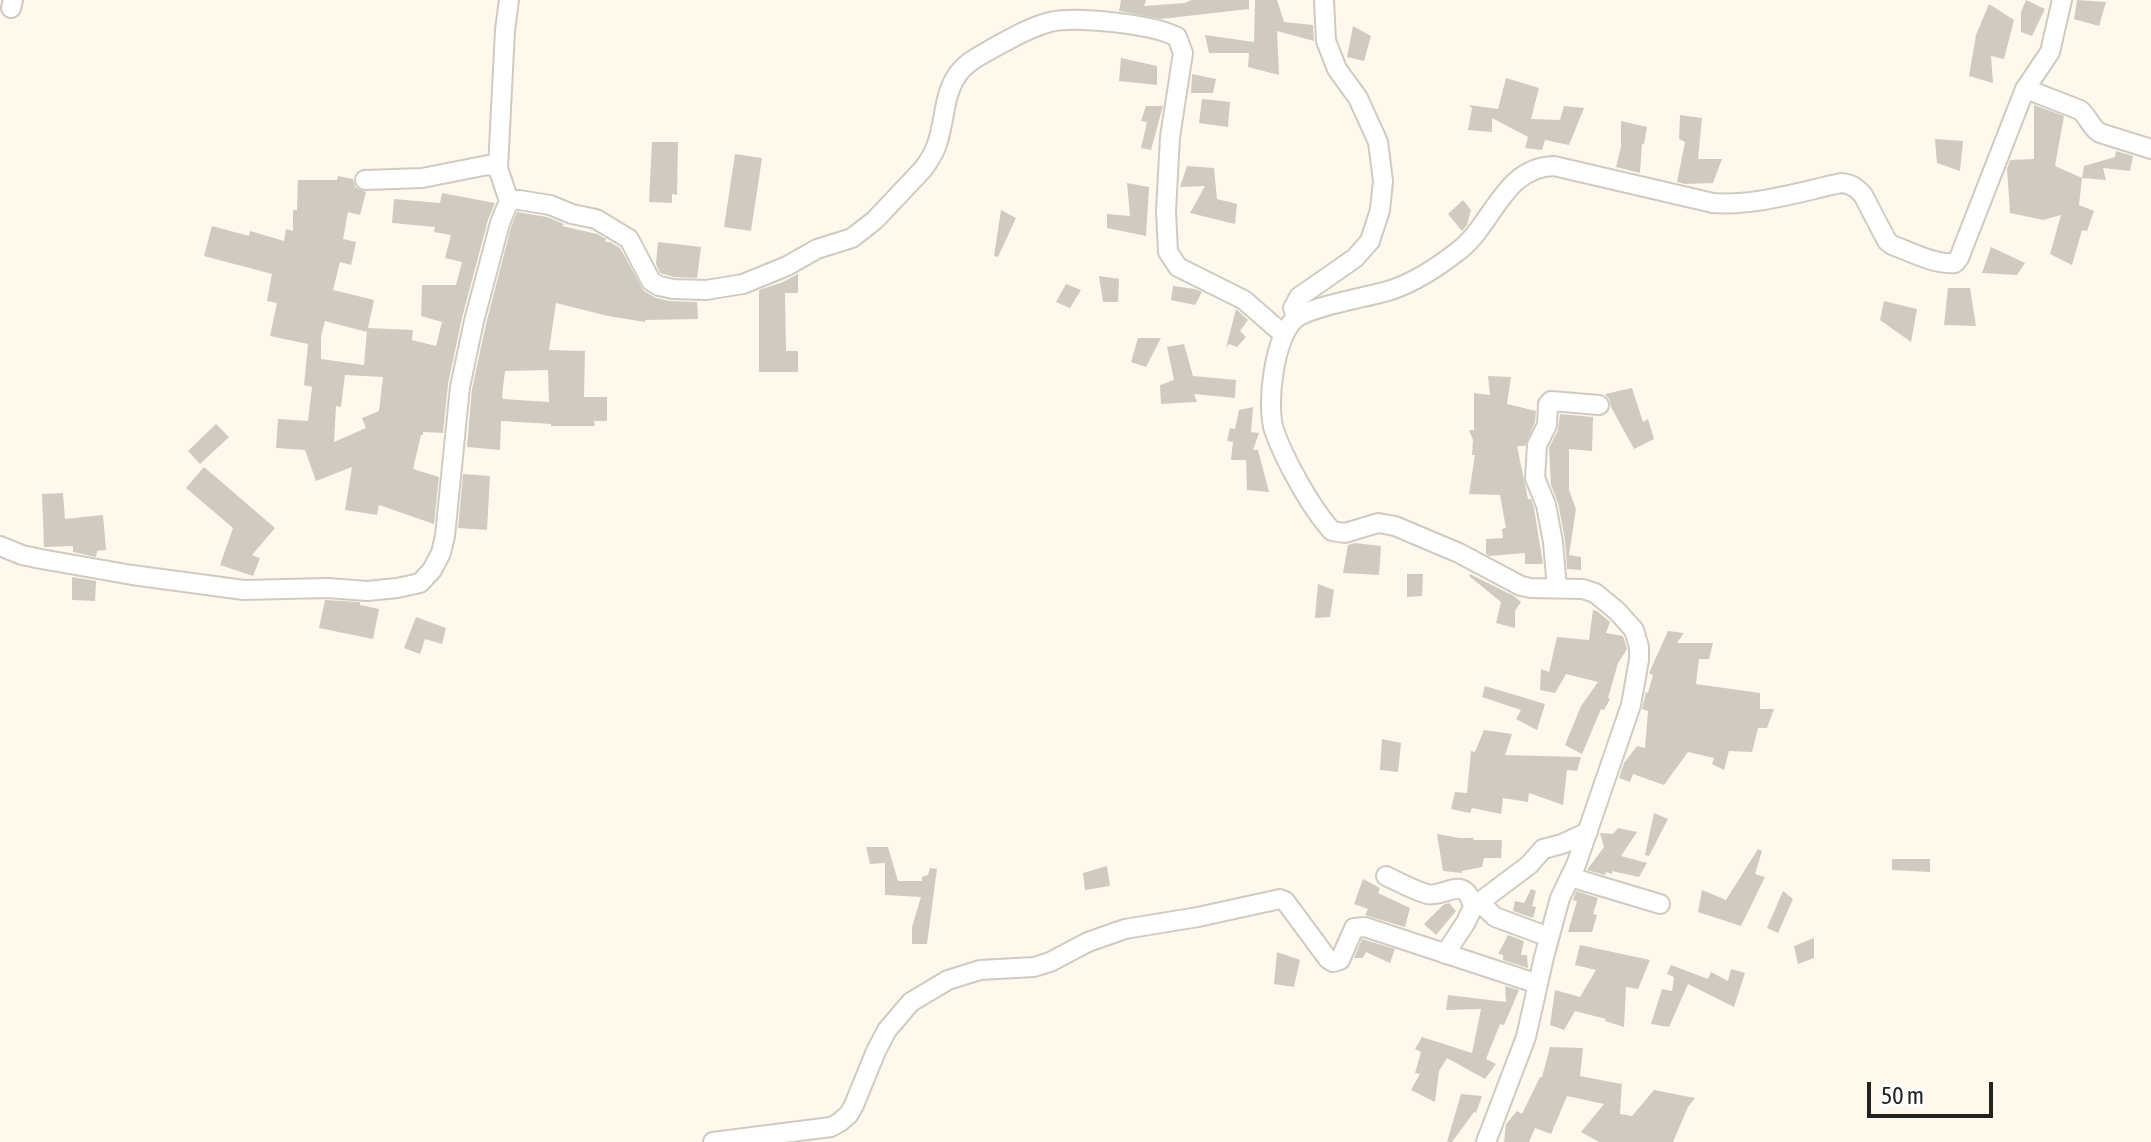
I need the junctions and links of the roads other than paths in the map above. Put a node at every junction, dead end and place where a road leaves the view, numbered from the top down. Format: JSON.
{"nodes":[{"id":1,"x":509,"y":0,"type":"edge"},
{"id":2,"x":1324,"y":0,"type":"edge"},
{"id":3,"x":2062,"y":0,"type":"edge"},
{"id":4,"x":2026,"y":89,"type":"junction"},
{"id":5,"x":2151,"y":149,"type":"edge"},
{"id":6,"x":498,"y":168,"type":"junction"},
{"id":7,"x":365,"y":180,"type":"dead end"},
{"id":8,"x":509,"y":201,"type":"junction"},
{"id":9,"x":1296,"y":317,"type":"junction"},
{"id":10,"x":1283,"y":334,"type":"junction"},
{"id":11,"x":1599,"y":405,"type":"dead end"},
{"id":12,"x":0,"y":546,"type":"edge"},
{"id":13,"x":1557,"y":588,"type":"junction"},
{"id":14,"x":1588,"y":832,"type":"junction"},
{"id":15,"x":1386,"y":876,"type":"dead end"},
{"id":16,"x":1570,"y":877,"type":"junction"},
{"id":17,"x":1476,"y":904,"type":"junction"},
{"id":18,"x":1660,"y":904,"type":"dead end"},
{"id":19,"x":1549,"y":937,"type":"junction"},
{"id":20,"x":1445,"y":954,"type":"junction"},
{"id":21,"x":1538,"y":984,"type":"junction"},
{"id":22,"x":713,"y":1142,"type":"edge"},
{"id":23,"x":1486,"y":1142,"type":"edge"}],
"edges":[{"from":1,"to":6,"type":"street"},
{"from":2,"to":9,"type":"street"},
{"from":3,"to":4,"type":"street"},
{"from":4,"to":5,"type":"street"},
{"from":4,"to":9,"type":"street"},
{"from":6,"to":7,"type":"street"},
{"from":6,"to":8,"type":"street"},
{"from":8,"to":10,"type":"street"},
{"from":8,"to":12,"type":"street"},
{"from":9,"to":10,"type":"street"},
{"from":10,"to":13,"type":"street"},
{"from":11,"to":13,"type":"street"},
{"from":13,"to":14,"type":"street"},
{"from":14,"to":16,"type":"street"},
{"from":14,"to":17,"type":"street"},
{"from":15,"to":17,"type":"street"},
{"from":16,"to":18,"type":"street"},
{"from":16,"to":19,"type":"street"},
{"from":17,"to":19,"type":"street"},
{"from":17,"to":20,"type":"street"},
{"from":19,"to":21,"type":"street"},
{"from":20,"to":21,"type":"street"},
{"from":20,"to":22,"type":"street"},
{"from":21,"to":23,"type":"street"}]}
